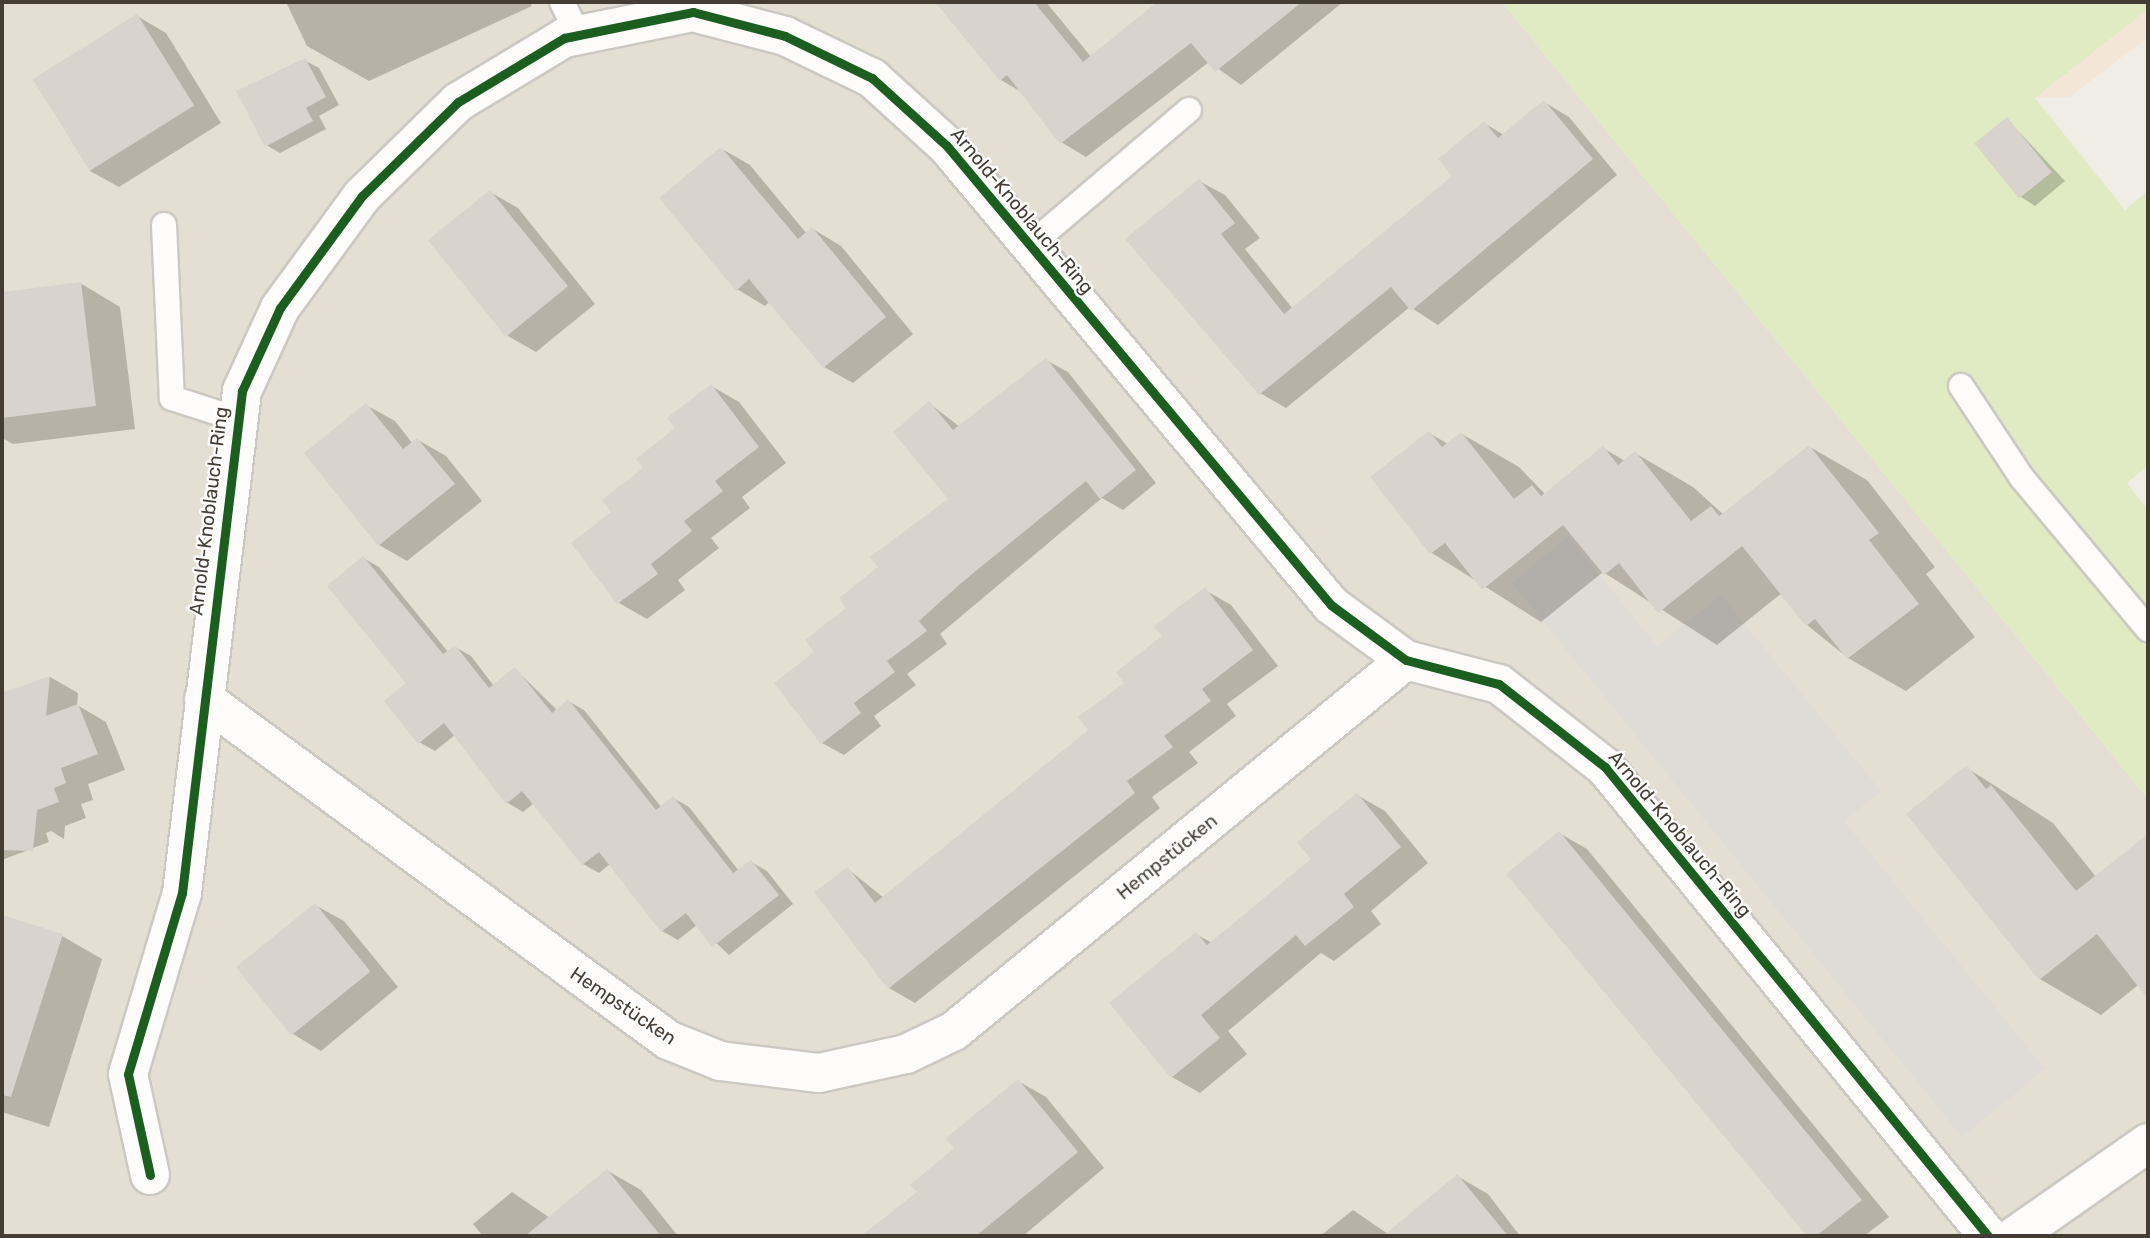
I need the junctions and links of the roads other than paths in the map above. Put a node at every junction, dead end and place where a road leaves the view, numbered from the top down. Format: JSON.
{"nodes":[{"id":1,"x":570,"y":19,"type":"edge"},
{"id":2,"x":1189,"y":110,"type":"dead end"},
{"id":3,"x":164,"y":225,"type":"dead end"},
{"id":4,"x":1029,"y":246,"type":"junction"},
{"id":5,"x":1961,"y":386,"type":"dead end"},
{"id":6,"x":237,"y":419,"type":"junction"},
{"id":7,"x":2148,"y":629,"type":"edge"},
{"id":8,"x":1406,"y":660,"type":"junction"},
{"id":9,"x":204,"y":699,"type":"junction"},
{"id":10,"x":2148,"y":1143,"type":"edge"},
{"id":11,"x":150,"y":1175,"type":"dead end"},
{"id":12,"x":1988,"y":1236,"type":"edge"},
{"id":13,"x":2015,"y":1236,"type":"edge"}],
"edges":[{"from":1,"to":4,"type":"street","name":"Arnold-Knoblauch-Ring"},
{"from":1,"to":6,"type":"street","name":"Arnold-Knoblauch-Ring"},
{"from":2,"to":4,"type":"lane"},
{"from":3,"to":6,"type":"lane"},
{"from":4,"to":8,"type":"street","name":"Arnold-Knoblauch-Ring"},
{"from":5,"to":7,"type":"lane"},
{"from":6,"to":9,"type":"street","name":"Arnold-Knoblauch-Ring"},
{"from":8,"to":9,"type":"street","name":"Hempstücken"},
{"from":8,"to":12,"type":"street","name":"Arnold-Knoblauch-Ring"},
{"from":9,"to":11,"type":"street","name":"Arnold-Knoblauch-Ring"},
{"from":10,"to":13,"type":"street"}]}
